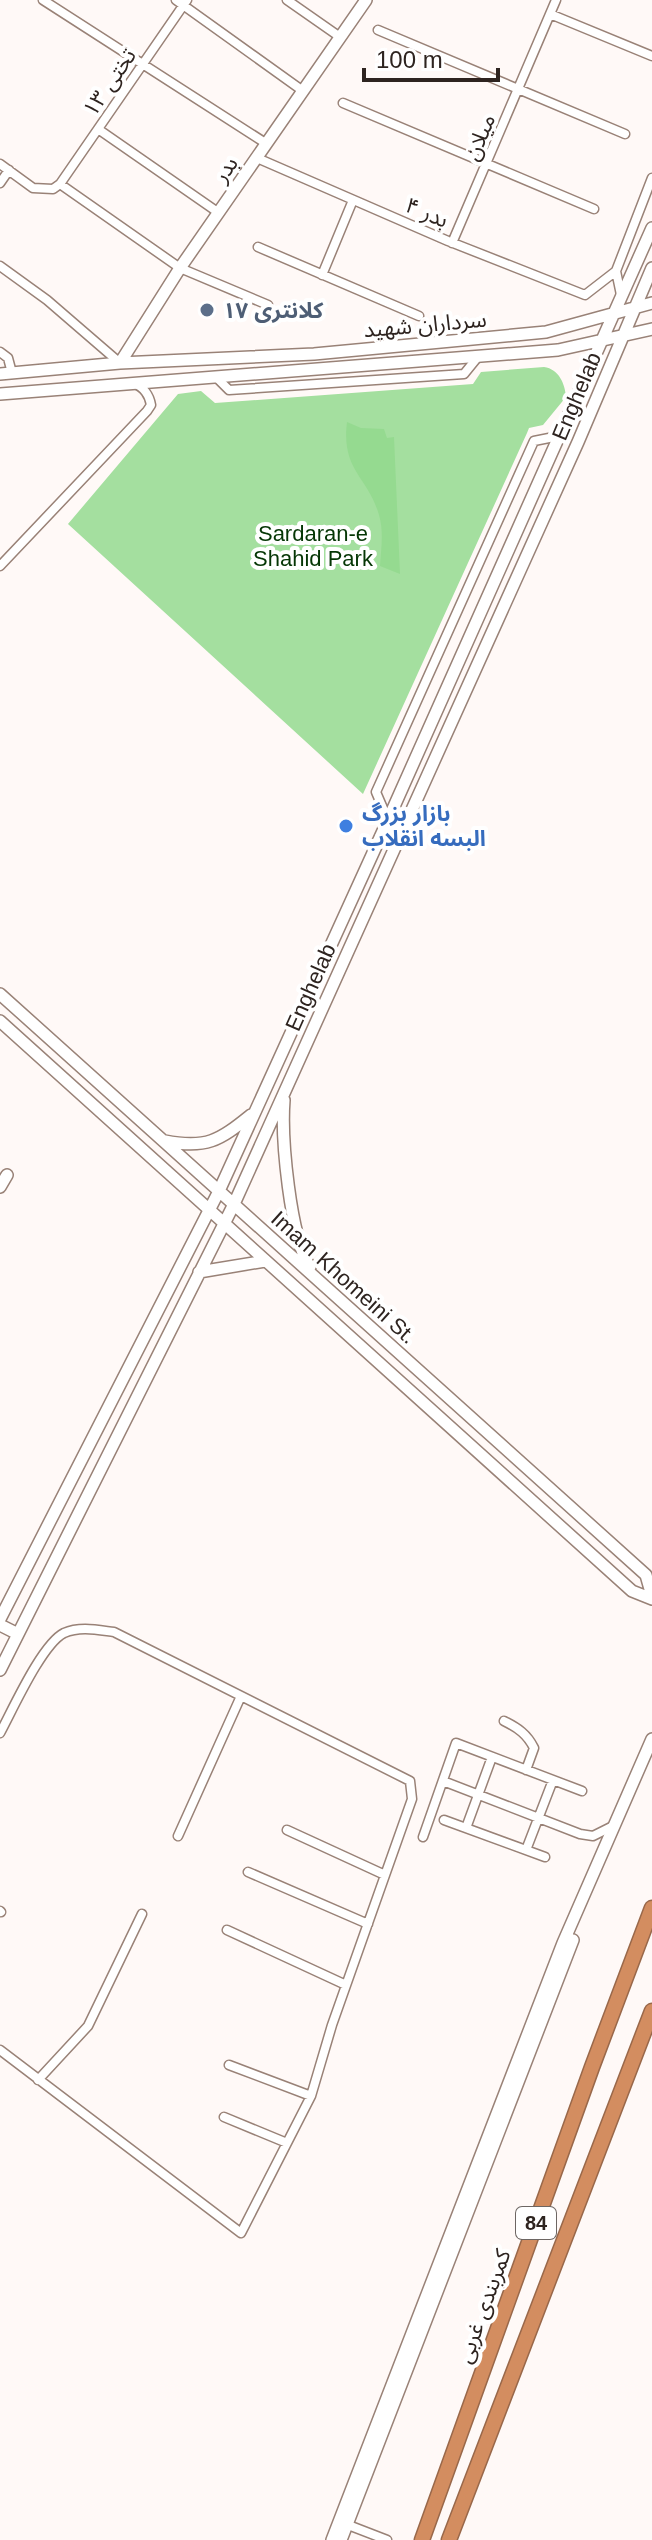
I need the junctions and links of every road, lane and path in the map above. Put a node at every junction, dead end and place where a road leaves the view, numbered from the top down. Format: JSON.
{"nodes":[{"id":1,"x":43,"y":0,"type":"edge"},
{"id":2,"x":287,"y":0,"type":"edge"},
{"id":3,"x":366,"y":0,"type":"edge"},
{"id":4,"x":556,"y":0,"type":"edge"},
{"id":5,"x":182,"y":2,"type":"edge"},
{"id":6,"x":550,"y":14,"type":"junction"},
{"id":7,"x":378,"y":30,"type":"dead end"},
{"id":8,"x":340,"y":37,"type":"junction"},
{"id":9,"x":652,"y":56,"type":"edge"},
{"id":10,"x":142,"y":65,"type":"junction"},
{"id":11,"x":519,"y":89,"type":"junction"},
{"id":12,"x":303,"y":91,"type":"junction"},
{"id":13,"x":343,"y":103,"type":"dead end"},
{"id":14,"x":98,"y":129,"type":"junction"},
{"id":15,"x":625,"y":134,"type":"dead end"},
{"id":16,"x":267,"y":144,"type":"junction"},
{"id":17,"x":257,"y":158,"type":"junction"},
{"id":18,"x":0,"y":164,"type":"edge"},
{"id":19,"x":487,"y":165,"type":"junction"},
{"id":20,"x":9,"y":170,"type":"junction"},
{"id":21,"x":652,"y":178,"type":"edge"},
{"id":22,"x":0,"y":183,"type":"edge"},
{"id":23,"x":60,"y":184,"type":"junction"},
{"id":24,"x":353,"y":200,"type":"junction"},
{"id":25,"x":594,"y":209,"type":"dead end"},
{"id":26,"x":219,"y":213,"type":"junction"},
{"id":27,"x":652,"y":228,"type":"edge"},
{"id":28,"x":452,"y":243,"type":"junction"},
{"id":29,"x":258,"y":247,"type":"dead end"},
{"id":30,"x":0,"y":266,"type":"edge"},
{"id":31,"x":180,"y":268,"type":"junction"},
{"id":32,"x":652,"y":268,"type":"edge"},
{"id":33,"x":616,"y":271,"type":"junction"},
{"id":34,"x":322,"y":275,"type":"junction"},
{"id":35,"x":621,"y":295,"type":"junction"},
{"id":36,"x":652,"y":303,"type":"edge"},
{"id":37,"x":268,"y":305,"type":"dead end"},
{"id":38,"x":634,"y":309,"type":"junction"},
{"id":39,"x":419,"y":316,"type":"dead end"},
{"id":40,"x":612,"y":316,"type":"junction"},
{"id":41,"x":652,"y":329,"type":"edge"},
{"id":42,"x":622,"y":338,"type":"junction"},
{"id":43,"x":601,"y":341,"type":"junction"},
{"id":44,"x":0,"y":352,"type":"edge"},
{"id":45,"x":120,"y":363,"type":"junction"},
{"id":46,"x":6,"y":373,"type":"edge"},
{"id":47,"x":134,"y":383,"type":"junction"},
{"id":48,"x":0,"y":394,"type":"edge"},
{"id":49,"x":559,"y":436,"type":"junction"},
{"id":50,"x":0,"y":566,"type":"edge"},
{"id":51,"x":388,"y":820,"type":"junction"},
{"id":52,"x":0,"y":994,"type":"edge"},
{"id":53,"x":0,"y":1021,"type":"edge"},
{"id":54,"x":284,"y":1092,"type":"junction"},
{"id":55,"x":254,"y":1112,"type":"junction"},
{"id":56,"x":163,"y":1141,"type":"junction"},
{"id":57,"x":3,"y":1172,"type":"edge"},
{"id":58,"x":0,"y":1187,"type":"edge"},
{"id":59,"x":219,"y":1191,"type":"junction"},
{"id":60,"x":234,"y":1204,"type":"junction"},
{"id":61,"x":207,"y":1209,"type":"junction"},
{"id":62,"x":223,"y":1223,"type":"junction"},
{"id":63,"x":189,"y":1244,"type":"junction"},
{"id":64,"x":208,"y":1255,"type":"junction"},
{"id":65,"x":265,"y":1261,"type":"junction"},
{"id":66,"x":199,"y":1272,"type":"junction"},
{"id":67,"x":319,"y":1281,"type":"junction"},
{"id":68,"x":652,"y":1598,"type":"edge"},
{"id":69,"x":0,"y":1622,"type":"edge"},
{"id":70,"x":18,"y":1634,"type":"junction"},
{"id":71,"x":0,"y":1670,"type":"edge"},
{"id":72,"x":241,"y":1696,"type":"junction"},
{"id":73,"x":504,"y":1721,"type":"dead end"},
{"id":74,"x":0,"y":1733,"type":"edge"},
{"id":75,"x":652,"y":1739,"type":"edge"},
{"id":76,"x":492,"y":1757,"type":"junction"},
{"id":77,"x":652,"y":1757,"type":"edge"},
{"id":78,"x":526,"y":1770,"type":"junction"},
{"id":79,"x":553,"y":1780,"type":"junction"},
{"id":80,"x":443,"y":1781,"type":"junction"},
{"id":81,"x":582,"y":1791,"type":"dead end"},
{"id":82,"x":479,"y":1794,"type":"junction"},
{"id":83,"x":539,"y":1816,"type":"junction"},
{"id":84,"x":444,"y":1820,"type":"dead end"},
{"id":85,"x":613,"y":1826,"type":"junction"},
{"id":86,"x":466,"y":1828,"type":"junction"},
{"id":87,"x":287,"y":1830,"type":"dead end"},
{"id":88,"x":178,"y":1836,"type":"dead end"},
{"id":89,"x":423,"y":1837,"type":"dead end"},
{"id":90,"x":526,"y":1850,"type":"junction"},
{"id":91,"x":545,"y":1857,"type":"dead end"},
{"id":92,"x":248,"y":1872,"type":"dead end"},
{"id":93,"x":385,"y":1875,"type":"junction"},
{"id":94,"x":652,"y":1908,"type":"edge"},
{"id":95,"x":142,"y":1914,"type":"dead end"},
{"id":96,"x":368,"y":1924,"type":"junction"},
{"id":97,"x":227,"y":1930,"type":"dead end"},
{"id":98,"x":346,"y":1985,"type":"junction"},
{"id":99,"x":652,"y":2011,"type":"edge"},
{"id":100,"x":0,"y":2050,"type":"edge"},
{"id":101,"x":229,"y":2065,"type":"dead end"},
{"id":102,"x":38,"y":2080,"type":"junction"},
{"id":103,"x":311,"y":2096,"type":"junction"},
{"id":104,"x":224,"y":2117,"type":"dead end"},
{"id":105,"x":287,"y":2143,"type":"junction"},
{"id":106,"x":343,"y":2523,"type":"junction"},
{"id":107,"x":332,"y":2540,"type":"edge"},
{"id":108,"x":341,"y":2540,"type":"edge"},
{"id":109,"x":387,"y":2540,"type":"edge"},
{"id":110,"x":422,"y":2540,"type":"edge"},
{"id":111,"x":449,"y":2540,"type":"edge"}],
"edges":[{"from":1,"to":10,"type":"street"},
{"from":2,"to":8,"type":"street"},
{"from":3,"to":8,"type":"main road","name":"بدر"},
{"from":4,"to":6,"type":"street","name":"میلان"},
{"from":5,"to":10,"type":"street","name":"تختی ۱۳"},
{"from":5,"to":12,"type":"street"},
{"from":6,"to":9,"type":"street"},
{"from":6,"to":11,"type":"street","name":"میلان"},
{"from":7,"to":11,"type":"street"},
{"from":8,"to":12,"type":"main road","name":"بدر"},
{"from":10,"to":14,"type":"street","name":"تختی ۱۳"},
{"from":10,"to":16,"type":"street"},
{"from":11,"to":15,"type":"street"},
{"from":11,"to":19,"type":"street","name":"میلان"},
{"from":12,"to":16,"type":"main road","name":"بدر"},
{"from":13,"to":19,"type":"street"},
{"from":14,"to":23,"type":"street","name":"تختی ۱۳"},
{"from":14,"to":26,"type":"street"},
{"from":16,"to":17,"type":"main road","name":"بدر"},
{"from":17,"to":24,"type":"street","name":"بدر ۴"},
{"from":17,"to":26,"type":"main road","name":"بدر"},
{"from":18,"to":20,"type":"street"},
{"from":19,"to":25,"type":"street"},
{"from":19,"to":28,"type":"street","name":"میلان"},
{"from":20,"to":22,"type":"street"},
{"from":20,"to":23,"type":"street"},
{"from":21,"to":33,"type":"street"},
{"from":23,"to":31,"type":"street"},
{"from":24,"to":28,"type":"street","name":"بدر ۴"},
{"from":24,"to":34,"type":"street"},
{"from":26,"to":31,"type":"main road","name":"بدر"},
{"from":27,"to":35,"type":"main road","name":"Enghelab"},
{"from":28,"to":33,"type":"street","name":"بدر ۴"},
{"from":29,"to":34,"type":"street"},
{"from":30,"to":45,"type":"street"},
{"from":31,"to":37,"type":"street"},
{"from":31,"to":45,"type":"main road","name":"بدر"},
{"from":32,"to":38,"type":"main road","name":"Enghelab"},
{"from":33,"to":35,"type":"street"},
{"from":34,"to":39,"type":"street"},
{"from":35,"to":40,"type":"main road","name":"Enghelab"},
{"from":36,"to":38,"type":"main road","name":"سرداران شهید"},
{"from":38,"to":40,"type":"main road","name":"سرداران شهید"},
{"from":38,"to":42,"type":"main road","name":"Enghelab"},
{"from":40,"to":43,"type":"main road","name":"Enghelab"},
{"from":40,"to":45,"type":"main road","name":"سرداران شهید"},
{"from":41,"to":42,"type":"main road","name":"سرداران شهید"},
{"from":42,"to":43,"type":"main road","name":"سرداران شهید"},
{"from":42,"to":54,"type":"main road","name":"Enghelab"},
{"from":43,"to":47,"type":"main road","name":"سرداران شهید"},
{"from":43,"to":49,"type":"main road","name":"Enghelab"},
{"from":44,"to":46,"type":"street"},
{"from":45,"to":46,"type":"main road","name":"سرداران شهید"},
{"from":47,"to":48,"type":"main road","name":"سرداران شهید"},
{"from":47,"to":50,"type":"street"},
{"from":49,"to":51,"type":"main road","name":"Enghelab"},
{"from":49,"to":51,"type":"street"},
{"from":51,"to":55,"type":"main road","name":"Enghelab"},
{"from":52,"to":56,"type":"main road","name":"Imam Khomeini St."},
{"from":53,"to":61,"type":"main road","name":"Imam Khomeini St."},
{"from":54,"to":60,"type":"main road","name":"Enghelab"},
{"from":54,"to":67,"type":"main road"},
{"from":55,"to":56,"type":"main road"},
{"from":55,"to":59,"type":"main road","name":"Enghelab"},
{"from":56,"to":59,"type":"main road","name":"Imam Khomeini St."},
{"from":57,"to":58,"type":"main road"},
{"from":59,"to":60,"type":"main road","name":"Imam Khomeini St."},
{"from":59,"to":61,"type":"main road","name":"Enghelab"},
{"from":60,"to":62,"type":"main road","name":"Enghelab"},
{"from":60,"to":67,"type":"main road","name":"Imam Khomeini St."},
{"from":61,"to":62,"type":"main road","name":"Imam Khomeini St."},
{"from":61,"to":63,"type":"main road","name":"Enghelab"},
{"from":62,"to":64,"type":"main road","name":"Enghelab"},
{"from":62,"to":65,"type":"main road","name":"Imam Khomeini St."},
{"from":63,"to":64,"type":"main road"},
{"from":63,"to":69,"type":"main road","name":"Enghelab"},
{"from":64,"to":66,"type":"main road","name":"Enghelab"},
{"from":65,"to":66,"type":"main road"},
{"from":65,"to":68,"type":"main road","name":"Imam Khomeini St."},
{"from":66,"to":70,"type":"main road","name":"Enghelab"},
{"from":67,"to":68,"type":"main road","name":"Imam Khomeini St."},
{"from":69,"to":70,"type":"main road"},
{"from":70,"to":71,"type":"main road","name":"Enghelab"},
{"from":72,"to":74,"type":"street"},
{"from":72,"to":88,"type":"street"},
{"from":72,"to":93,"type":"street"},
{"from":73,"to":78,"type":"street"},
{"from":75,"to":85,"type":"main road"},
{"from":76,"to":78,"type":"street"},
{"from":76,"to":80,"type":"street"},
{"from":76,"to":82,"type":"street"},
{"from":77,"to":106,"type":"main road"},
{"from":78,"to":79,"type":"street"},
{"from":79,"to":81,"type":"street"},
{"from":79,"to":83,"type":"street"},
{"from":80,"to":82,"type":"street"},
{"from":80,"to":89,"type":"street"},
{"from":82,"to":83,"type":"street"},
{"from":82,"to":86,"type":"street"},
{"from":83,"to":85,"type":"street"},
{"from":83,"to":90,"type":"street"},
{"from":84,"to":86,"type":"street"},
{"from":85,"to":106,"type":"main road"},
{"from":86,"to":90,"type":"street"},
{"from":87,"to":93,"type":"street"},
{"from":90,"to":91,"type":"street"},
{"from":92,"to":96,"type":"street"},
{"from":93,"to":96,"type":"street"},
{"from":94,"to":110,"type":"highway","name":"کمربندی غربی","number":"84"},
{"from":95,"to":102,"type":"street"},
{"from":96,"to":98,"type":"street"},
{"from":97,"to":98,"type":"street"},
{"from":98,"to":103,"type":"street"},
{"from":99,"to":111,"type":"highway","number":"84"},
{"from":100,"to":102,"type":"street"},
{"from":101,"to":103,"type":"street"},
{"from":102,"to":105,"type":"street"},
{"from":103,"to":105,"type":"street"},
{"from":104,"to":105,"type":"street"},
{"from":106,"to":107,"type":"main road"},
{"from":106,"to":108,"type":"main road"},
{"from":106,"to":109,"type":"street"}]}
